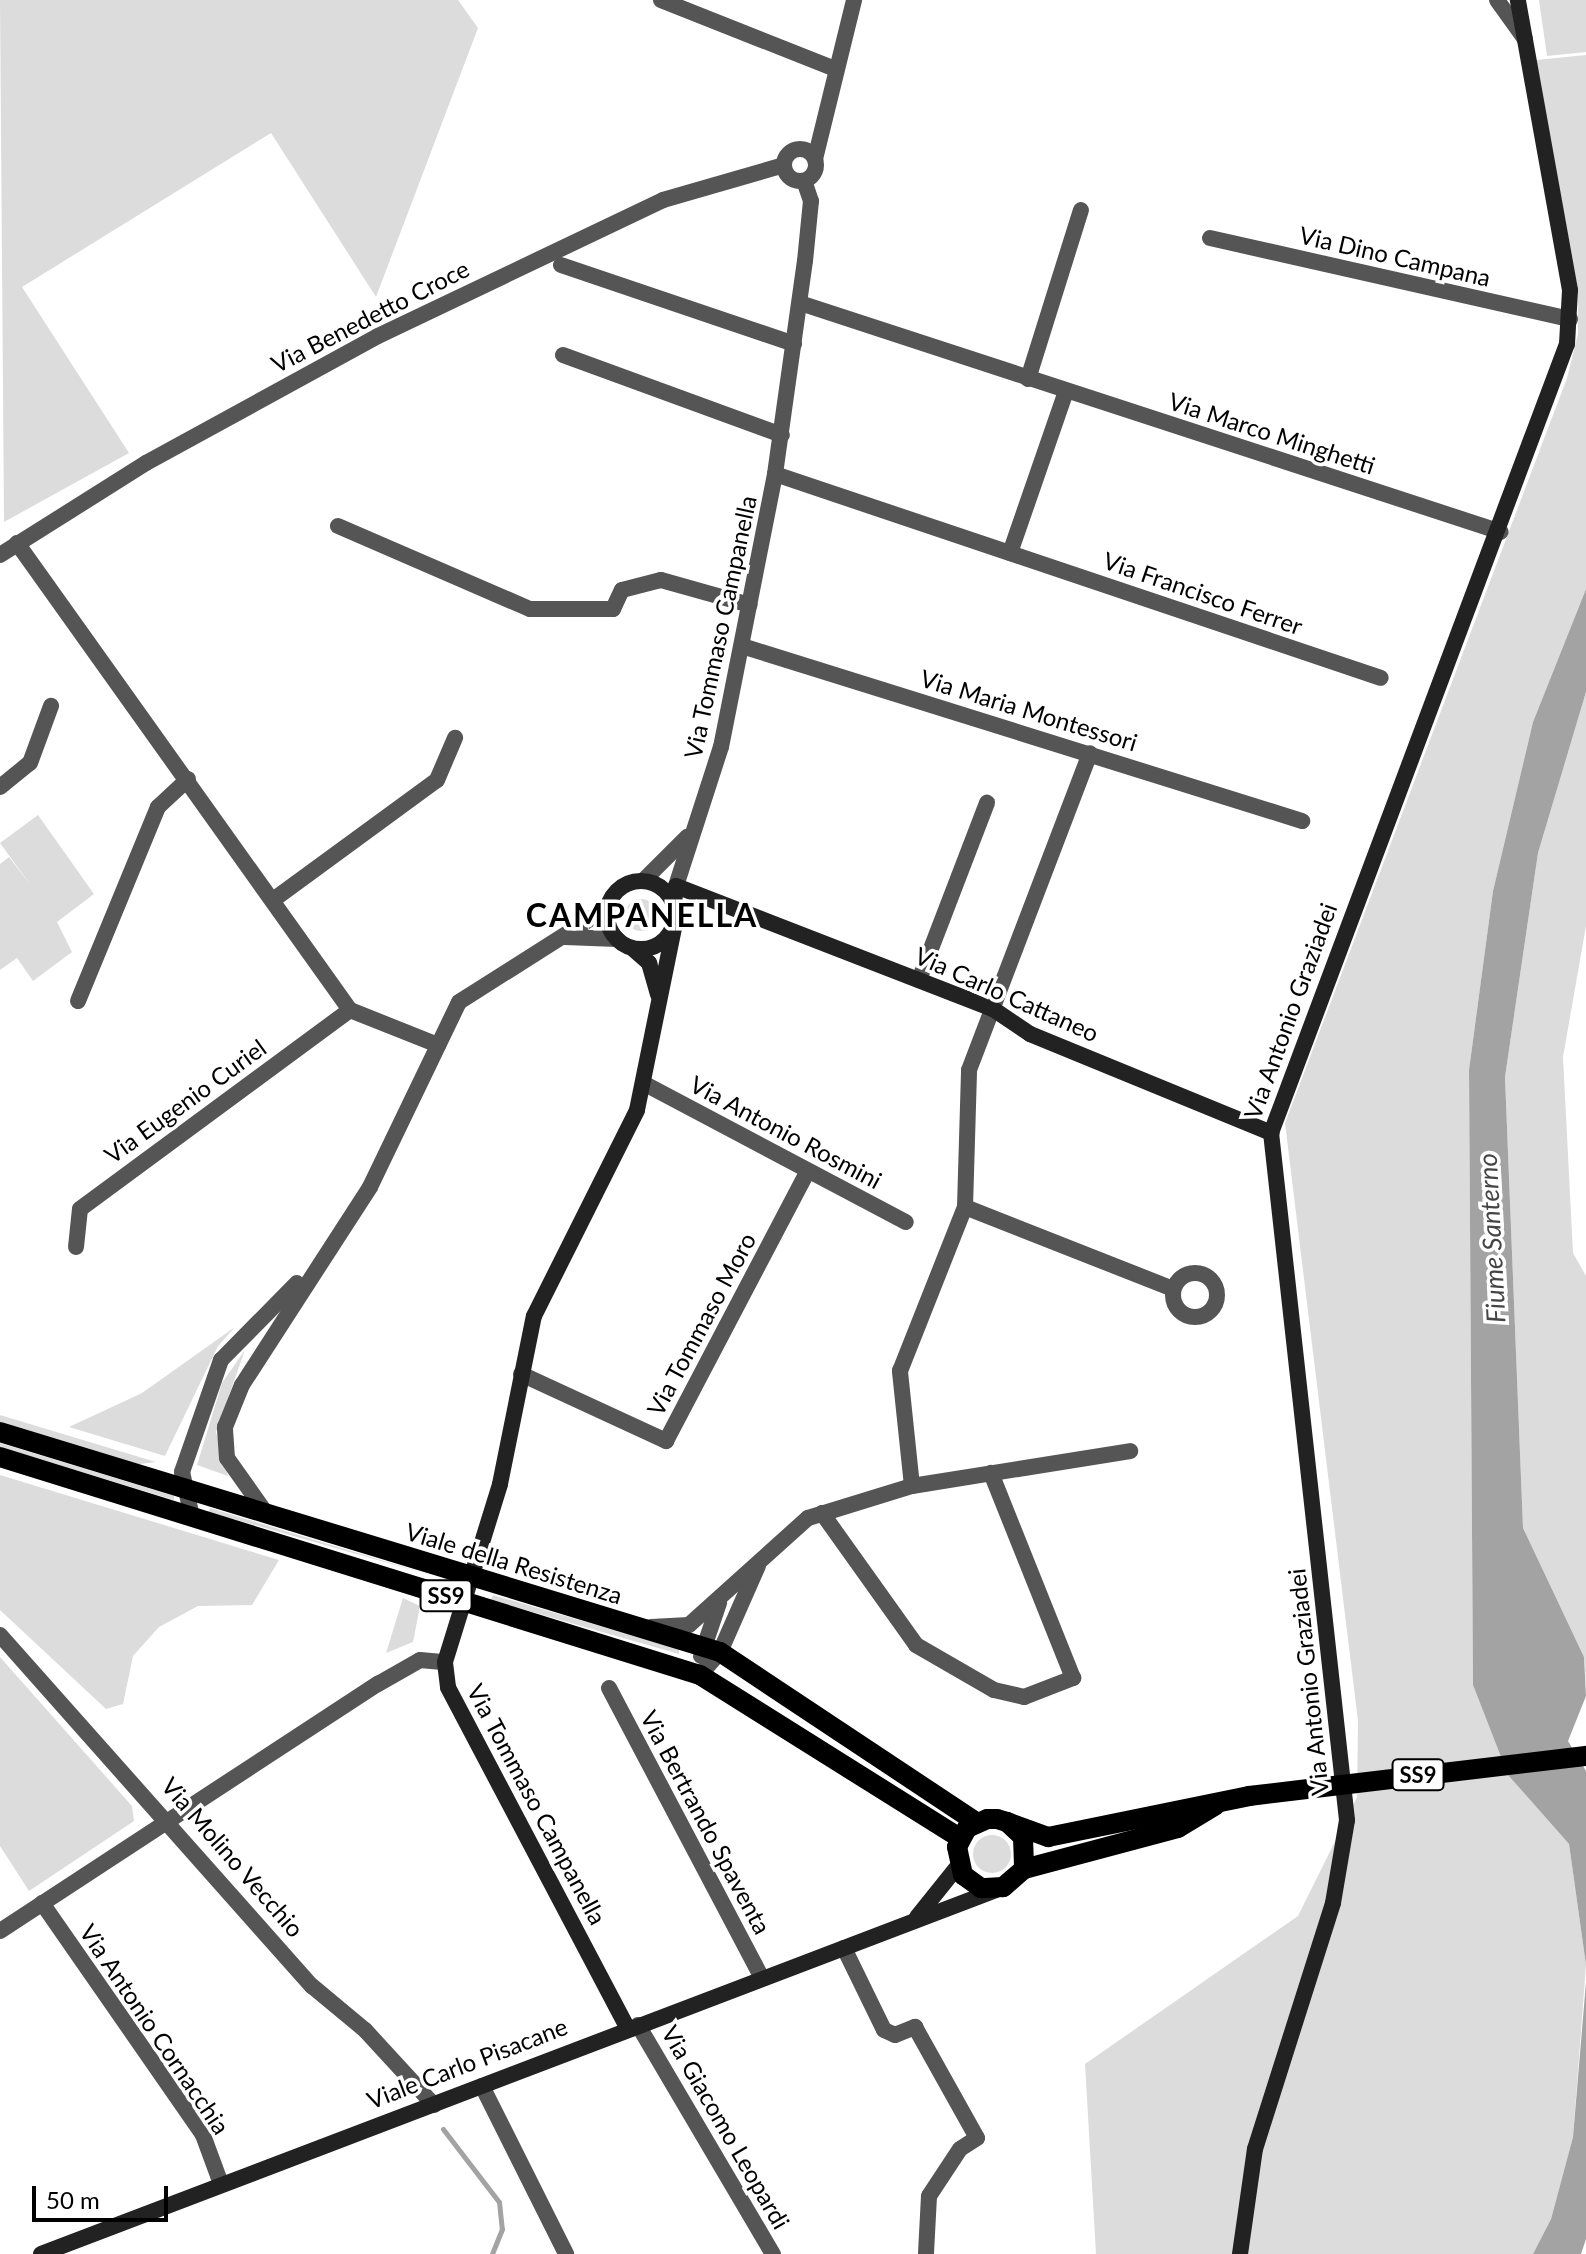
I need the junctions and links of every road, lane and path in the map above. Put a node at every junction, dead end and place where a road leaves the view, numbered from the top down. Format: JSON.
{"nodes":[{"id":1,"x":661,"y":0,"type":"edge"},
{"id":2,"x":854,"y":0,"type":"edge"},
{"id":3,"x":1497,"y":0,"type":"edge"},
{"id":4,"x":1518,"y":0,"type":"edge"},
{"id":5,"x":1525,"y":39,"type":"junction"},
{"id":6,"x":835,"y":69,"type":"junction"},
{"id":7,"x":821,"y":116,"type":"junction"},
{"id":8,"x":800,"y":148,"type":"junction"},
{"id":9,"x":815,"y":159,"type":"junction"},
{"id":10,"x":784,"y":165,"type":"junction"},
{"id":11,"x":804,"y":181,"type":"junction"},
{"id":12,"x":1081,"y":210,"type":"dead end"},
{"id":13,"x":1210,"y":238,"type":"dead end"},
{"id":14,"x":561,"y":265,"type":"dead end"},
{"id":15,"x":800,"y":303,"type":"junction"},
{"id":16,"x":1570,"y":319,"type":"junction"},
{"id":17,"x":794,"y":344,"type":"junction"},
{"id":18,"x":563,"y":355,"type":"dead end"},
{"id":19,"x":1028,"y":379,"type":"junction"},
{"id":20,"x":1066,"y":391,"type":"junction"},
{"id":21,"x":782,"y":435,"type":"junction"},
{"id":22,"x":775,"y":474,"type":"junction"},
{"id":23,"x":338,"y":526,"type":"dead end"},
{"id":24,"x":1501,"y":532,"type":"junction"},
{"id":25,"x":17,"y":543,"type":"junction"},
{"id":26,"x":1010,"y":553,"type":"junction"},
{"id":27,"x":0,"y":555,"type":"edge"},
{"id":28,"x":750,"y":605,"type":"junction"},
{"id":29,"x":742,"y":646,"type":"junction"},
{"id":30,"x":1381,"y":678,"type":"dead end"},
{"id":31,"x":51,"y":706,"type":"dead end"},
{"id":32,"x":455,"y":738,"type":"dead end"},
{"id":33,"x":1090,"y":753,"type":"junction"},
{"id":34,"x":188,"y":779,"type":"junction"},
{"id":35,"x":0,"y":787,"type":"edge"},
{"id":36,"x":987,"y":803,"type":"dead end"},
{"id":37,"x":1302,"y":821,"type":"dead end"},
{"id":38,"x":696,"y":826,"type":"junction"},
{"id":39,"x":644,"y":880,"type":"junction"},
{"id":40,"x":676,"y":886,"type":"junction"},
{"id":41,"x":273,"y":900,"type":"junction"},
{"id":42,"x":607,"y":908,"type":"junction"},
{"id":43,"x":675,"y":912,"type":"junction"},
{"id":44,"x":564,"y":937,"type":"junction"},
{"id":45,"x":624,"y":944,"type":"junction"},
{"id":46,"x":919,"y":980,"type":"junction"},
{"id":47,"x":78,"y":1001,"type":"dead end"},
{"id":48,"x":660,"y":1005,"type":"junction"},
{"id":49,"x":993,"y":1009,"type":"junction"},
{"id":50,"x":350,"y":1010,"type":"junction"},
{"id":51,"x":438,"y":1045,"type":"junction"},
{"id":52,"x":645,"y":1084,"type":"junction"},
{"id":53,"x":1271,"y":1133,"type":"junction"},
{"id":54,"x":807,"y":1173,"type":"junction"},
{"id":55,"x":965,"y":1207,"type":"junction"},
{"id":56,"x":906,"y":1222,"type":"dead end"},
{"id":57,"x":76,"y":1247,"type":"dead end"},
{"id":58,"x":308,"y":1275,"type":"junction"},
{"id":59,"x":1173,"y":1289,"type":"dead end"},
{"id":60,"x":521,"y":1374,"type":"junction"},
{"id":61,"x":0,"y":1432,"type":"edge"},
{"id":62,"x":1130,"y":1451,"type":"dead end"},
{"id":63,"x":0,"y":1457,"type":"edge"},
{"id":64,"x":991,"y":1473,"type":"junction"},
{"id":65,"x":184,"y":1481,"type":"junction"},
{"id":66,"x":912,"y":1486,"type":"junction"},
{"id":67,"x":822,"y":1513,"type":"junction"},
{"id":68,"x":192,"y":1517,"type":"junction"},
{"id":69,"x":270,"y":1518,"type":"junction"},
{"id":70,"x":759,"y":1564,"type":"junction"},
{"id":71,"x":469,"y":1577,"type":"junction"},
{"id":72,"x":724,"y":1594,"type":"junction"},
{"id":73,"x":461,"y":1600,"type":"junction"},
{"id":74,"x":637,"y":1627,"type":"junction"},
{"id":75,"x":0,"y":1635,"type":"edge"},
{"id":76,"x":711,"y":1649,"type":"junction"},
{"id":77,"x":445,"y":1662,"type":"junction"},
{"id":78,"x":700,"y":1675,"type":"junction"},
{"id":79,"x":609,"y":1688,"type":"dead end"},
{"id":80,"x":1586,"y":1756,"type":"edge"},
{"id":81,"x":1217,"y":1804,"type":"junction"},
{"id":82,"x":1145,"y":1813,"type":"junction"},
{"id":83,"x":171,"y":1819,"type":"junction"},
{"id":84,"x":976,"y":1822,"type":"junction"},
{"id":85,"x":1007,"y":1822,"type":"junction"},
{"id":86,"x":960,"y":1838,"type":"junction"},
{"id":87,"x":1106,"y":1847,"type":"junction"},
{"id":88,"x":958,"y":1866,"type":"junction"},
{"id":89,"x":1024,"y":1869,"type":"junction"},
{"id":90,"x":1003,"y":1887,"type":"junction"},
{"id":91,"x":42,"y":1903,"type":"junction"},
{"id":92,"x":913,"y":1921,"type":"junction"},
{"id":93,"x":0,"y":1931,"type":"edge"},
{"id":94,"x":844,"y":1948,"type":"junction"},
{"id":95,"x":762,"y":1978,"type":"junction"},
{"id":96,"x":633,"y":2027,"type":"junction"},
{"id":97,"x":482,"y":2086,"type":"junction"},
{"id":98,"x":434,"y":2105,"type":"junction"},
{"id":99,"x":221,"y":2184,"type":"junction"},
{"id":100,"x":41,"y":2254,"type":"edge"},
{"id":101,"x":566,"y":2254,"type":"edge"},
{"id":102,"x":773,"y":2254,"type":"edge"},
{"id":103,"x":926,"y":2254,"type":"edge"},
{"id":104,"x":1240,"y":2254,"type":"edge"}],
"edges":[{"from":1,"to":6,"type":"street"},
{"from":2,"to":6,"type":"street"},
{"from":3,"to":5,"type":"street"},
{"from":4,"to":5,"type":"street","name":"Via Antonio Graziadei"},
{"from":5,"to":16,"type":"street","name":"Via Antonio Graziadei"},
{"from":6,"to":7,"type":"street"},
{"from":7,"to":8,"type":"street"},
{"from":7,"to":9,"type":"street"},
{"from":8,"to":9,"type":"street"},
{"from":8,"to":10,"type":"street"},
{"from":9,"to":11,"type":"street"},
{"from":10,"to":11,"type":"street"},
{"from":10,"to":25,"type":"street","name":"Via Benedetto Croce"},
{"from":11,"to":15,"type":"street","name":"Via Tommaso Campanella"},
{"from":12,"to":19,"type":"street"},
{"from":13,"to":16,"type":"street","name":"Via Dino Campana"},
{"from":14,"to":17,"type":"street"},
{"from":15,"to":17,"type":"street","name":"Via Tommaso Campanella"},
{"from":15,"to":19,"type":"street","name":"Via Marco Minghetti"},
{"from":16,"to":24,"type":"street","name":"Via Antonio Graziadei"},
{"from":17,"to":21,"type":"street","name":"Via Tommaso Campanella"},
{"from":18,"to":21,"type":"street"},
{"from":19,"to":20,"type":"street","name":"Via Marco Minghetti"},
{"from":20,"to":24,"type":"street","name":"Via Marco Minghetti"},
{"from":20,"to":26,"type":"street"},
{"from":21,"to":22,"type":"street","name":"Via Tommaso Campanella"},
{"from":22,"to":26,"type":"street","name":"Via Francisco Ferrer"},
{"from":22,"to":28,"type":"street","name":"Via Tommaso Campanella"},
{"from":23,"to":28,"type":"street"},
{"from":24,"to":53,"type":"street","name":"Via Antonio Graziadei"},
{"from":25,"to":27,"type":"street","name":"Via Benedetto Croce"},
{"from":25,"to":34,"type":"street"},
{"from":26,"to":30,"type":"street","name":"Via Francisco Ferrer"},
{"from":28,"to":29,"type":"street","name":"Via Tommaso Campanella"},
{"from":29,"to":33,"type":"street","name":"Via Maria Montessori"},
{"from":29,"to":38,"type":"street","name":"Via Tommaso Campanella"},
{"from":31,"to":35,"type":"street"},
{"from":32,"to":41,"type":"street"},
{"from":33,"to":37,"type":"street","name":"Via Maria Montessori"},
{"from":33,"to":49,"type":"street"},
{"from":34,"to":41,"type":"street"},
{"from":34,"to":47,"type":"street"},
{"from":36,"to":46,"type":"street"},
{"from":38,"to":39,"type":"street","name":"Via Tommaso Campanella"},
{"from":38,"to":40,"type":"street","name":"Via Tommaso Campanella"},
{"from":39,"to":42,"type":"street"},
{"from":39,"to":43,"type":"street"},
{"from":40,"to":43,"type":"street","name":"Via Tommaso Campanella"},
{"from":40,"to":46,"type":"street","name":"Via Carlo Cattaneo"},
{"from":41,"to":50,"type":"street"},
{"from":42,"to":44,"type":"street"},
{"from":42,"to":45,"type":"street"},
{"from":43,"to":45,"type":"street"},
{"from":43,"to":48,"type":"street","name":"Via Tommaso Campanella"},
{"from":44,"to":45,"type":"street"},
{"from":44,"to":51,"type":"street"},
{"from":45,"to":48,"type":"street","name":"Via Tommaso Campanella"},
{"from":46,"to":49,"type":"street","name":"Via Carlo Cattaneo"},
{"from":48,"to":52,"type":"street","name":"Via Tommaso Campanella"},
{"from":49,"to":53,"type":"street","name":"Via Carlo Cattaneo"},
{"from":49,"to":55,"type":"street"},
{"from":50,"to":51,"type":"street"},
{"from":50,"to":57,"type":"street","name":"Via Eugenio Curiel"},
{"from":51,"to":58,"type":"street"},
{"from":52,"to":54,"type":"street","name":"Via Antonio Rosmini"},
{"from":52,"to":60,"type":"street","name":"Via Tommaso Campanella"},
{"from":53,"to":104,"type":"street","name":"Via Antonio Graziadei"},
{"from":54,"to":56,"type":"street","name":"Via Antonio Rosmini"},
{"from":54,"to":60,"type":"street","name":"Via Tommaso Moro"},
{"from":55,"to":59,"type":"street"},
{"from":55,"to":66,"type":"street"},
{"from":58,"to":65,"type":"street"},
{"from":58,"to":69,"type":"street"},
{"from":60,"to":71,"type":"street","name":"Via Tommaso Campanella"},
{"from":61,"to":65,"type":"main road","name":"Viale della Resistenza","number":"SS9"},
{"from":62,"to":64,"type":"street"},
{"from":63,"to":68,"type":"main road","number":"SS9"},
{"from":64,"to":66,"type":"street"},
{"from":64,"to":67,"type":"street"},
{"from":65,"to":68,"type":"street"},
{"from":65,"to":69,"type":"main road","name":"Viale della Resistenza","number":"SS9"},
{"from":66,"to":67,"type":"street"},
{"from":67,"to":70,"type":"street"},
{"from":68,"to":73,"type":"main road","number":"SS9"},
{"from":69,"to":71,"type":"main road","name":"Viale della Resistenza","number":"SS9"},
{"from":70,"to":72,"type":"street"},
{"from":70,"to":76,"type":"street"},
{"from":71,"to":73,"type":"street","name":"Via Tommaso Campanella"},
{"from":71,"to":74,"type":"main road","name":"Viale della Resistenza","number":"SS9"},
{"from":72,"to":74,"type":"street"},
{"from":72,"to":76,"type":"street"},
{"from":73,"to":77,"type":"street","name":"Via Tommaso Campanella"},
{"from":73,"to":78,"type":"main road","number":"SS9"},
{"from":74,"to":76,"type":"main road","name":"Viale della Resistenza","number":"SS9"},
{"from":75,"to":83,"type":"street","name":"Via Molino Vecchio"},
{"from":76,"to":78,"type":"street"},
{"from":76,"to":84,"type":"main road","name":"Viale della Resistenza","number":"SS9"},
{"from":77,"to":83,"type":"street"},
{"from":77,"to":96,"type":"street","name":"Via Tommaso Campanella"},
{"from":78,"to":86,"type":"main road","number":"SS9"},
{"from":79,"to":95,"type":"street","name":"Via Bertrando Spaventa"},
{"from":80,"to":81,"type":"main road","name":"Viale Carlo Pisacane","number":"SS9"},
{"from":81,"to":82,"type":"main road","name":"Viale Carlo Pisacane","number":"SS9"},
{"from":81,"to":87,"type":"main road","name":"Viale Carlo Pisacane","number":"SS9"},
{"from":82,"to":85,"type":"main road","name":"Viale Carlo Pisacane","number":"SS9"},
{"from":82,"to":87,"type":"main road"},
{"from":83,"to":91,"type":"street"},
{"from":83,"to":98,"type":"street","name":"Via Molino Vecchio"},
{"from":84,"to":85,"type":"main road","name":"Viale Carlo Pisacane"},
{"from":84,"to":86,"type":"main road"},
{"from":85,"to":89,"type":"main road"},
{"from":86,"to":88,"type":"main road"},
{"from":87,"to":89,"type":"main road","name":"Viale Carlo Pisacane","number":"SS9"},
{"from":88,"to":90,"type":"main road"},
{"from":88,"to":92,"type":"street","name":"Viale Carlo Pisacane"},
{"from":89,"to":90,"type":"main road","name":"Viale Carlo Pisacane"},
{"from":90,"to":92,"type":"street","name":"Viale Carlo Pisacane"},
{"from":91,"to":93,"type":"street"},
{"from":91,"to":99,"type":"street","name":"Via Antonio Cornacchia"},
{"from":92,"to":94,"type":"street","name":"Viale Carlo Pisacane"},
{"from":94,"to":95,"type":"street","name":"Viale Carlo Pisacane"},
{"from":94,"to":103,"type":"street"},
{"from":95,"to":96,"type":"street","name":"Viale Carlo Pisacane"},
{"from":96,"to":97,"type":"street","name":"Viale Carlo Pisacane"},
{"from":96,"to":102,"type":"street","name":"Via Giacomo Leopardi"},
{"from":97,"to":98,"type":"street","name":"Viale Carlo Pisacane"},
{"from":97,"to":101,"type":"street"},
{"from":98,"to":99,"type":"street","name":"Viale Carlo Pisacane"},
{"from":99,"to":100,"type":"street","name":"Viale Carlo Pisacane"}]}
